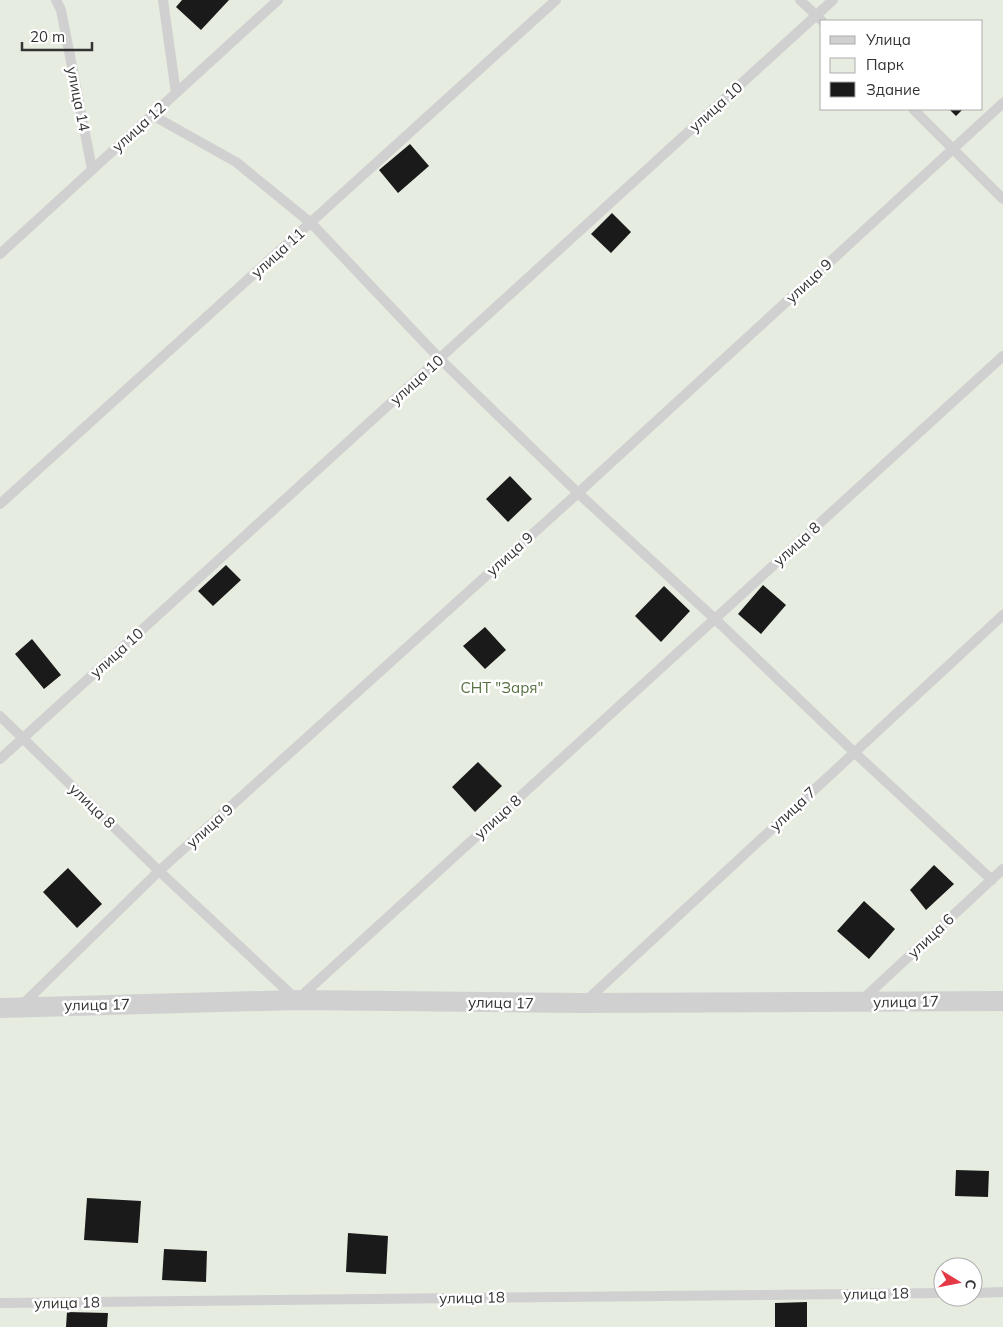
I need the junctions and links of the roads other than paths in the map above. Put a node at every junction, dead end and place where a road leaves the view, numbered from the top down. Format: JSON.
{"nodes":[{"id":1,"x":56,"y":0,"type":"edge"},
{"id":2,"x":163,"y":0,"type":"edge"},
{"id":3,"x":278,"y":0,"type":"edge"},
{"id":4,"x":556,"y":0,"type":"edge"},
{"id":5,"x":800,"y":0,"type":"edge"},
{"id":6,"x":833,"y":0,"type":"edge"},
{"id":7,"x":819,"y":18,"type":"edge"},
{"id":8,"x":176,"y":92,"type":"junction"},
{"id":9,"x":1003,"y":103,"type":"edge"},
{"id":10,"x":914,"y":110,"type":"edge"},
{"id":11,"x":152,"y":115,"type":"junction"},
{"id":12,"x":953,"y":148,"type":"junction"},
{"id":13,"x":92,"y":169,"type":"junction"},
{"id":14,"x":1003,"y":199,"type":"edge"},
{"id":15,"x":311,"y":223,"type":"junction"},
{"id":16,"x":0,"y":254,"type":"edge"},
{"id":17,"x":1003,"y":356,"type":"edge"},
{"id":18,"x":440,"y":359,"type":"junction"},
{"id":19,"x":578,"y":493,"type":"junction"},
{"id":20,"x":0,"y":504,"type":"edge"},
{"id":21,"x":1003,"y":615,"type":"edge"},
{"id":22,"x":715,"y":619,"type":"junction"},
{"id":23,"x":0,"y":716,"type":"edge"},
{"id":24,"x":23,"y":738,"type":"junction"},
{"id":25,"x":854,"y":752,"type":"junction"},
{"id":26,"x":0,"y":760,"type":"edge"},
{"id":27,"x":1003,"y":869,"type":"edge"},
{"id":28,"x":159,"y":871,"type":"junction"},
{"id":29,"x":992,"y":880,"type":"junction"},
{"id":30,"x":297,"y":1000,"type":"junction"},
{"id":31,"x":1003,"y":1001,"type":"edge"},
{"id":32,"x":860,"y":1002,"type":"junction"},
{"id":33,"x":583,"y":1003,"type":"junction"},
{"id":34,"x":10,"y":1007,"type":"edge"},
{"id":35,"x":983,"y":1292,"type":"edge"},
{"id":36,"x":1003,"y":1292,"type":"edge"},
{"id":37,"x":933,"y":1293,"type":"edge"},
{"id":38,"x":0,"y":1303,"type":"edge"}],
"edges":[{"from":1,"to":13,"type":"lane","name":"улица 14"},
{"from":2,"to":8,"type":"lane"},
{"from":3,"to":8,"type":"lane","name":"улица 12"},
{"from":4,"to":15,"type":"lane","name":"улица 11"},
{"from":5,"to":7,"type":"lane"},
{"from":6,"to":7,"type":"lane","name":"улица 10"},
{"from":7,"to":18,"type":"lane","name":"улица 10"},
{"from":8,"to":11,"type":"lane","name":"улица 12"},
{"from":9,"to":12,"type":"lane","name":"улица 9"},
{"from":10,"to":12,"type":"lane"},
{"from":11,"to":13,"type":"lane","name":"улица 12"},
{"from":11,"to":15,"type":"lane"},
{"from":12,"to":14,"type":"lane"},
{"from":12,"to":19,"type":"lane","name":"улица 9"},
{"from":13,"to":16,"type":"lane","name":"улица 12"},
{"from":15,"to":18,"type":"lane"},
{"from":15,"to":20,"type":"lane","name":"улица 11"},
{"from":17,"to":22,"type":"lane","name":"улица 8"},
{"from":18,"to":19,"type":"lane"},
{"from":18,"to":24,"type":"lane","name":"улица 10"},
{"from":19,"to":22,"type":"lane"},
{"from":19,"to":28,"type":"lane","name":"улица 9"},
{"from":21,"to":25,"type":"lane","name":"улица 7"},
{"from":22,"to":25,"type":"lane"},
{"from":22,"to":30,"type":"lane","name":"улица 8"},
{"from":23,"to":24,"type":"lane","name":"улица 8"},
{"from":24,"to":26,"type":"lane","name":"улица 10"},
{"from":24,"to":28,"type":"lane","name":"улица 8"},
{"from":25,"to":29,"type":"lane"},
{"from":25,"to":33,"type":"lane","name":"улица 7"},
{"from":27,"to":29,"type":"lane","name":"улица 6"},
{"from":28,"to":30,"type":"lane","name":"улица 8"},
{"from":28,"to":34,"type":"lane","name":"улица 9"},
{"from":29,"to":32,"type":"lane","name":"улица 6"},
{"from":30,"to":33,"type":"street","name":"улица 17"},
{"from":30,"to":34,"type":"street","name":"улица 17"},
{"from":31,"to":32,"type":"street","name":"улица 17"},
{"from":32,"to":33,"type":"street","name":"улица 17"},
{"from":35,"to":36,"type":"lane"},
{"from":37,"to":38,"type":"lane","name":"улица 18"}]}
